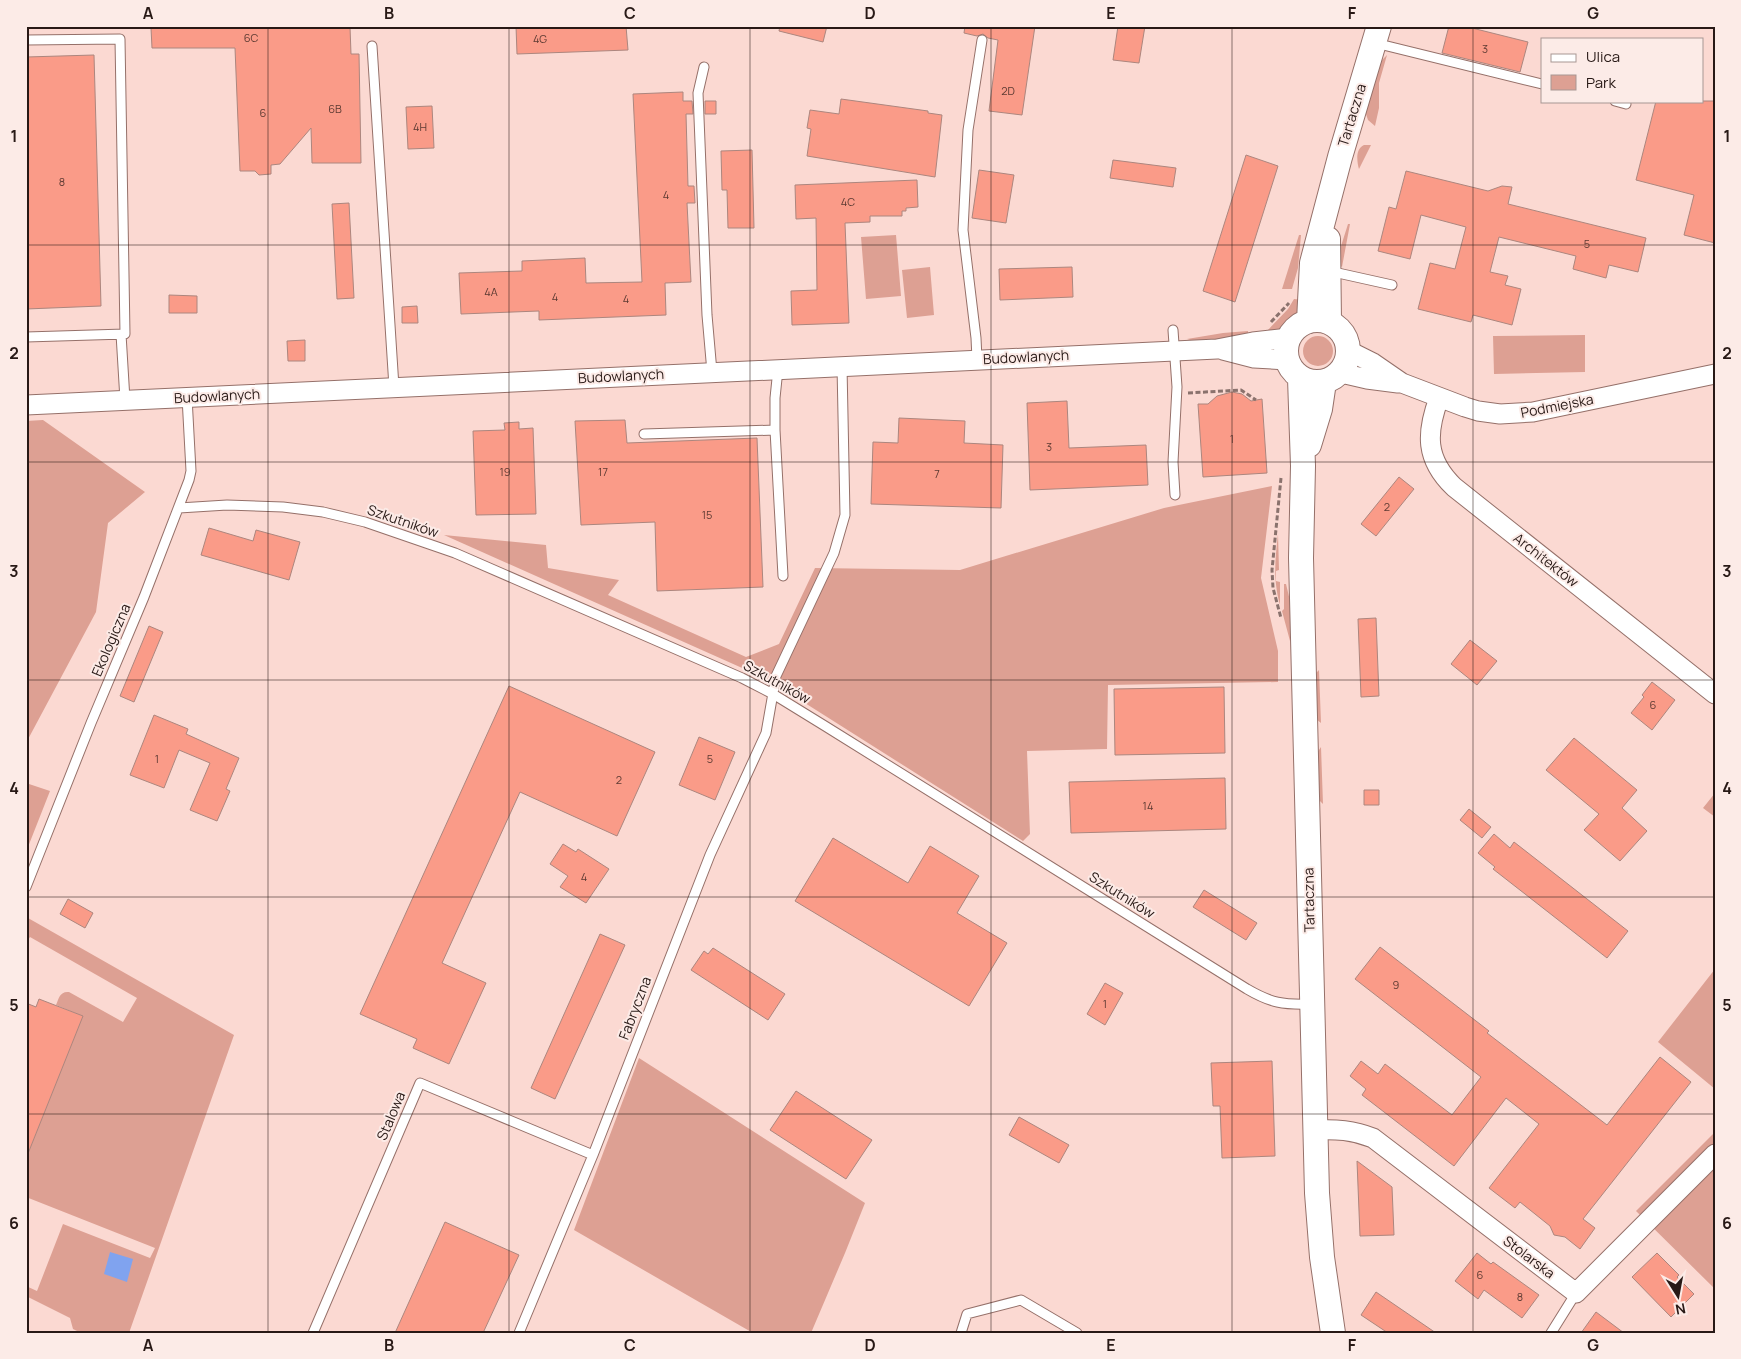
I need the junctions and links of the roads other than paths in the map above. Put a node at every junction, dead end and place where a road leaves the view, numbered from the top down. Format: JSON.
{"nodes":[{"id":1,"x":1377,"y":34,"type":"edge"},
{"id":2,"x":26,"y":40,"type":"edge"},
{"id":3,"x":982,"y":40,"type":"dead end"},
{"id":4,"x":372,"y":46,"type":"dead end"},
{"id":5,"x":704,"y":67,"type":"dead end"},
{"id":6,"x":1541,"y":84,"type":"edge"},
{"id":7,"x":1619,"y":102,"type":"edge"},
{"id":8,"x":1626,"y":104,"type":"dead end"},
{"id":9,"x":1328,"y":205,"type":"junction"},
{"id":10,"x":1328,"y":271,"type":"junction"},
{"id":11,"x":1392,"y":285,"type":"dead end"},
{"id":12,"x":1319,"y":321,"type":"junction"},
{"id":13,"x":1172,"y":330,"type":"dead end"},
{"id":14,"x":121,"y":334,"type":"junction"},
{"id":15,"x":26,"y":337,"type":"edge"},
{"id":16,"x":1174,"y":350,"type":"junction"},
{"id":17,"x":1349,"y":351,"type":"junction"},
{"id":18,"x":1292,"y":358,"type":"junction"},
{"id":19,"x":977,"y":359,"type":"junction"},
{"id":20,"x":842,"y":366,"type":"junction"},
{"id":21,"x":778,"y":369,"type":"junction"},
{"id":22,"x":712,"y":372,"type":"junction"},
{"id":23,"x":1715,"y":374,"type":"edge"},
{"id":24,"x":1333,"y":377,"type":"junction"},
{"id":25,"x":1402,"y":383,"type":"junction"},
{"id":26,"x":394,"y":387,"type":"junction"},
{"id":27,"x":187,"y":397,"type":"junction"},
{"id":28,"x":1439,"y":398,"type":"junction"},
{"id":29,"x":125,"y":400,"type":"junction"},
{"id":30,"x":26,"y":405,"type":"edge"},
{"id":31,"x":775,"y":430,"type":"junction"},
{"id":32,"x":644,"y":434,"type":"dead end"},
{"id":33,"x":1303,"y":466,"type":"junction"},
{"id":34,"x":1175,"y":496,"type":"dead end"},
{"id":35,"x":179,"y":508,"type":"junction"},
{"id":36,"x":783,"y":576,"type":"dead end"},
{"id":37,"x":773,"y":694,"type":"junction"},
{"id":38,"x":1715,"y":694,"type":"edge"},
{"id":39,"x":26,"y":887,"type":"edge"},
{"id":40,"x":1312,"y":1004,"type":"junction"},
{"id":41,"x":1315,"y":1130,"type":"junction"},
{"id":42,"x":1715,"y":1154,"type":"edge"},
{"id":43,"x":593,"y":1155,"type":"junction"},
{"id":44,"x":1576,"y":1293,"type":"junction"},
{"id":45,"x":314,"y":1333,"type":"edge"},
{"id":46,"x":519,"y":1333,"type":"edge"},
{"id":47,"x":961,"y":1333,"type":"edge"},
{"id":48,"x":1077,"y":1333,"type":"edge"},
{"id":49,"x":1333,"y":1333,"type":"edge"},
{"id":50,"x":1551,"y":1333,"type":"edge"}],
"edges":[{"from":1,"to":6,"type":"lane"},
{"from":1,"to":9,"type":"street","name":"Tartaczna"},
{"from":2,"to":14,"type":"lane"},
{"from":3,"to":19,"type":"lane"},
{"from":4,"to":26,"type":"lane"},
{"from":5,"to":22,"type":"lane"},
{"from":7,"to":8,"type":"lane"},
{"from":9,"to":10,"type":"street","name":"Tartaczna"},
{"from":9,"to":12,"type":"street","name":"Tartaczna"},
{"from":10,"to":11,"type":"lane"},
{"from":10,"to":12,"type":"street","name":"Tartaczna"},
{"from":12,"to":17,"type":"street"},
{"from":12,"to":18,"type":"street"},
{"from":13,"to":16,"type":"lane"},
{"from":14,"to":15,"type":"lane"},
{"from":14,"to":29,"type":"lane"},
{"from":16,"to":18,"type":"street","name":"Budowlanych"},
{"from":16,"to":19,"type":"street","name":"Budowlanych"},
{"from":16,"to":34,"type":"lane"},
{"from":17,"to":24,"type":"street"},
{"from":17,"to":25,"type":"street","name":"Podmiejska"},
{"from":18,"to":24,"type":"street"},
{"from":18,"to":33,"type":"street","name":"Tartaczna"},
{"from":19,"to":20,"type":"street","name":"Budowlanych"},
{"from":20,"to":21,"type":"street","name":"Budowlanych"},
{"from":20,"to":37,"type":"lane","name":"Fabryczna"},
{"from":21,"to":22,"type":"street","name":"Budowlanych"},
{"from":21,"to":31,"type":"lane"},
{"from":22,"to":26,"type":"street","name":"Budowlanych"},
{"from":23,"to":28,"type":"street","name":"Podmiejska"},
{"from":24,"to":25,"type":"street","name":"Podmiejska"},
{"from":24,"to":33,"type":"street","name":"Tartaczna"},
{"from":25,"to":28,"type":"street","name":"Podmiejska"},
{"from":26,"to":27,"type":"street","name":"Budowlanych"},
{"from":27,"to":29,"type":"street","name":"Budowlanych"},
{"from":27,"to":35,"type":"lane","name":"Ekologiczna"},
{"from":28,"to":38,"type":"street","name":"Architektów"},
{"from":29,"to":30,"type":"street","name":"Budowlanych"},
{"from":31,"to":32,"type":"lane"},
{"from":31,"to":36,"type":"lane"},
{"from":33,"to":40,"type":"street","name":"Tartaczna"},
{"from":35,"to":37,"type":"lane","name":"Szkutników"},
{"from":35,"to":39,"type":"lane","name":"Ekologiczna"},
{"from":37,"to":40,"type":"lane","name":"Szkutników"},
{"from":37,"to":43,"type":"lane","name":"Fabryczna"},
{"from":40,"to":41,"type":"street","name":"Tartaczna"},
{"from":41,"to":44,"type":"street","name":"Stolarska"},
{"from":41,"to":49,"type":"street","name":"Tartaczna"},
{"from":42,"to":44,"type":"street"},
{"from":43,"to":45,"type":"lane","name":"Stalowa"},
{"from":43,"to":46,"type":"lane","name":"Fabryczna"},
{"from":44,"to":50,"type":"lane"},
{"from":47,"to":48,"type":"lane"}]}
